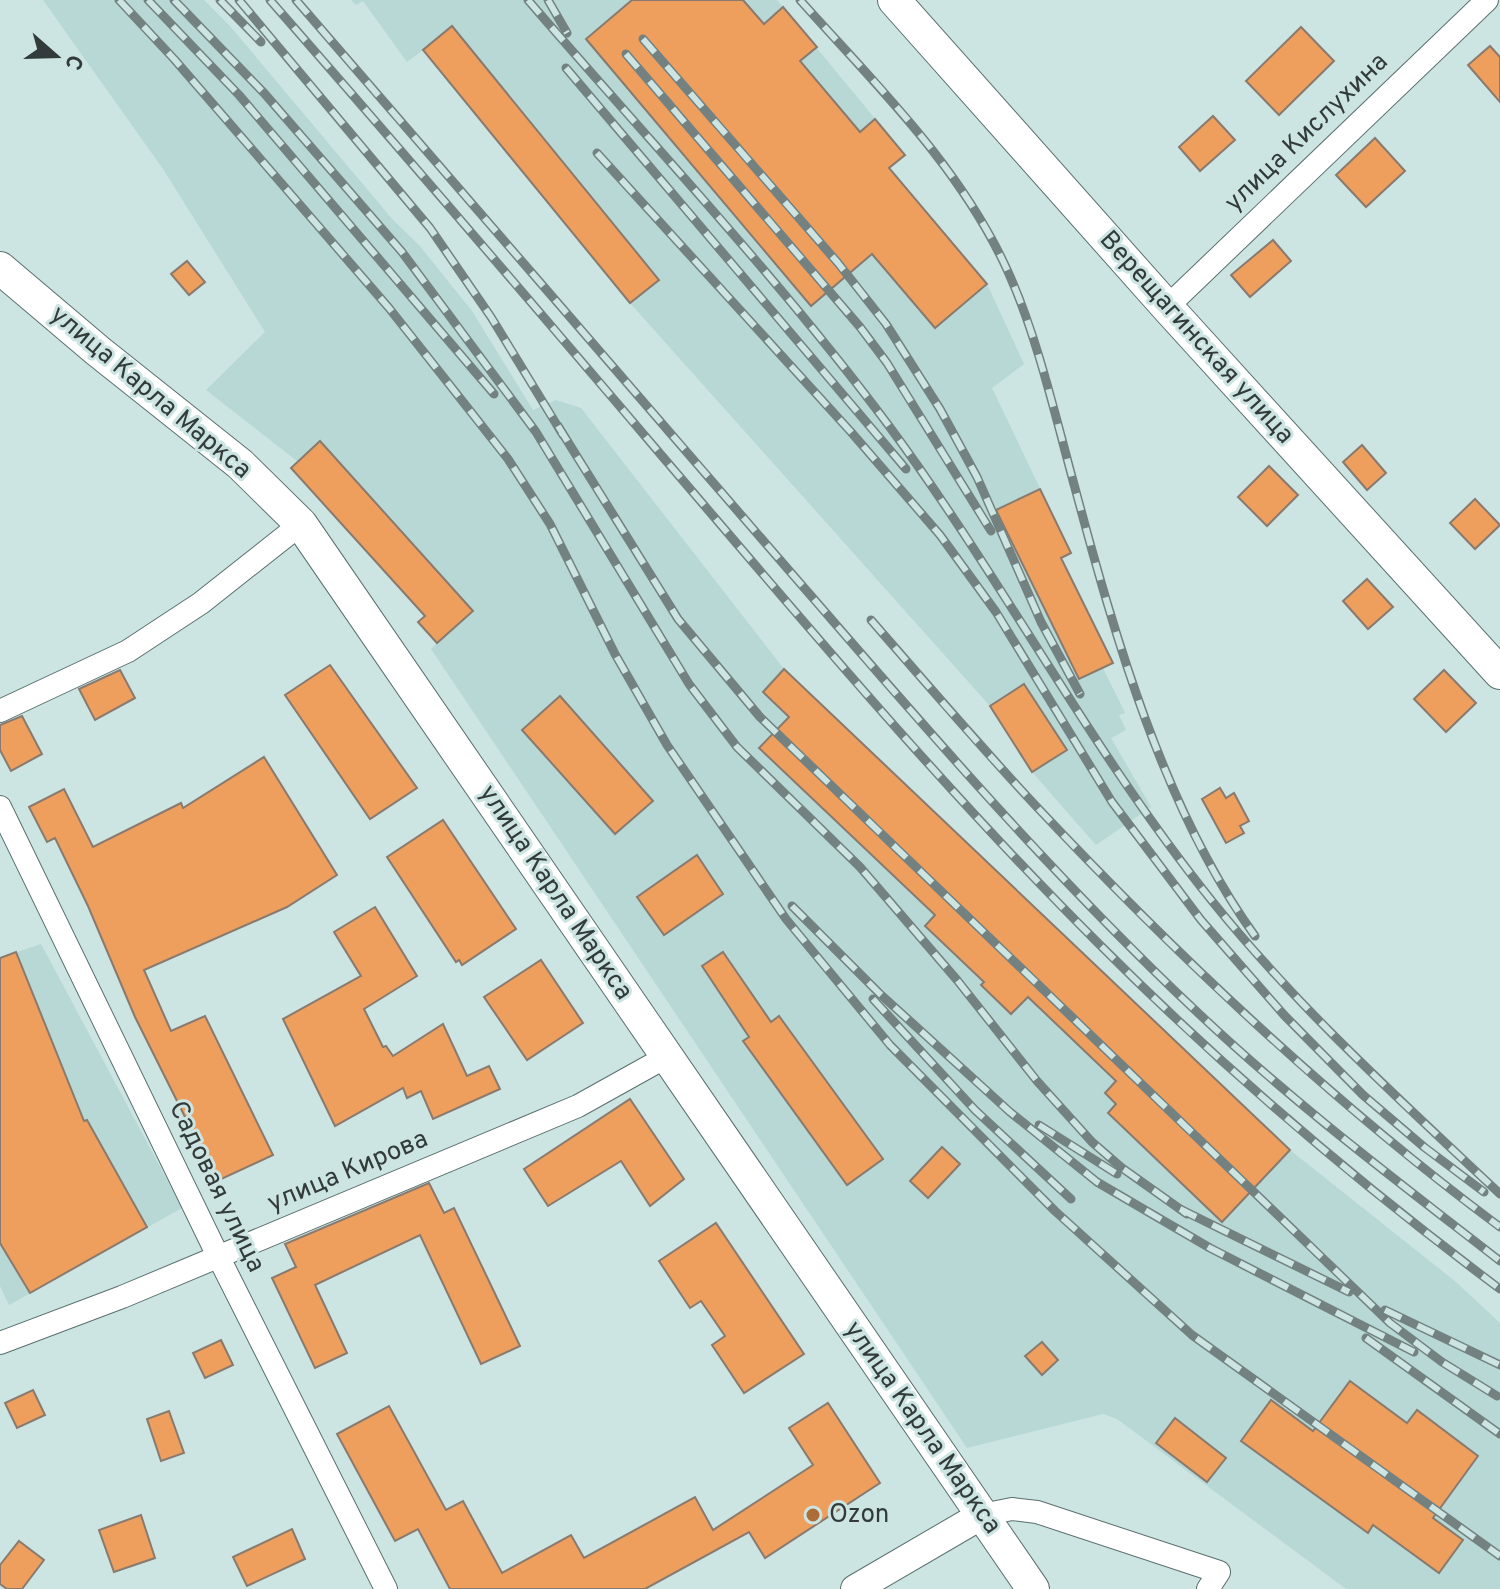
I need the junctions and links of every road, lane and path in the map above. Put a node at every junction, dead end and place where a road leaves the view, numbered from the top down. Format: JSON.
{"nodes":[{"id":1,"x":894,"y":0,"type":"edge"},
{"id":2,"x":1489,"y":0,"type":"edge"},
{"id":3,"x":1500,"y":10,"type":"edge"},
{"id":4,"x":0,"y":268,"type":"edge"},
{"id":5,"x":1167,"y":307,"type":"junction"},
{"id":6,"x":301,"y":524,"type":"junction"},
{"id":7,"x":1500,"y":673,"type":"edge"},
{"id":8,"x":0,"y":711,"type":"edge"},
{"id":9,"x":0,"y":807,"type":"edge"},
{"id":10,"x":666,"y":1057,"type":"junction"},
{"id":11,"x":218,"y":1256,"type":"junction"},
{"id":12,"x":0,"y":1343,"type":"edge"},
{"id":13,"x":982,"y":1515,"type":"junction"},
{"id":14,"x":386,"y":1589,"type":"edge"},
{"id":15,"x":855,"y":1589,"type":"edge"},
{"id":16,"x":1033,"y":1589,"type":"edge"},
{"id":17,"x":1208,"y":1589,"type":"edge"}],
"edges":[{"from":1,"to":5,"type":"main road","name":"Верещагинская улица"},
{"from":2,"to":3,"type":"street"},
{"from":2,"to":5,"type":"street","name":"улица Кислухина"},
{"from":4,"to":6,"type":"main road","name":"улица Карла Маркса"},
{"from":5,"to":7,"type":"main road","name":"Верещагинская улица"},
{"from":6,"to":8,"type":"street"},
{"from":6,"to":10,"type":"main road","name":"улица Карла Маркса"},
{"from":9,"to":11,"type":"street","name":"Садовая улица"},
{"from":10,"to":11,"type":"street","name":"улица Кирова"},
{"from":10,"to":13,"type":"main road","name":"улица Карла Маркса"},
{"from":11,"to":12,"type":"street","name":"улица Кирова"},
{"from":11,"to":14,"type":"street","name":"Садовая улица"},
{"from":13,"to":15,"type":"street"},
{"from":13,"to":16,"type":"main road","name":"улица Карла Маркса"},
{"from":13,"to":17,"type":"street"}]}
